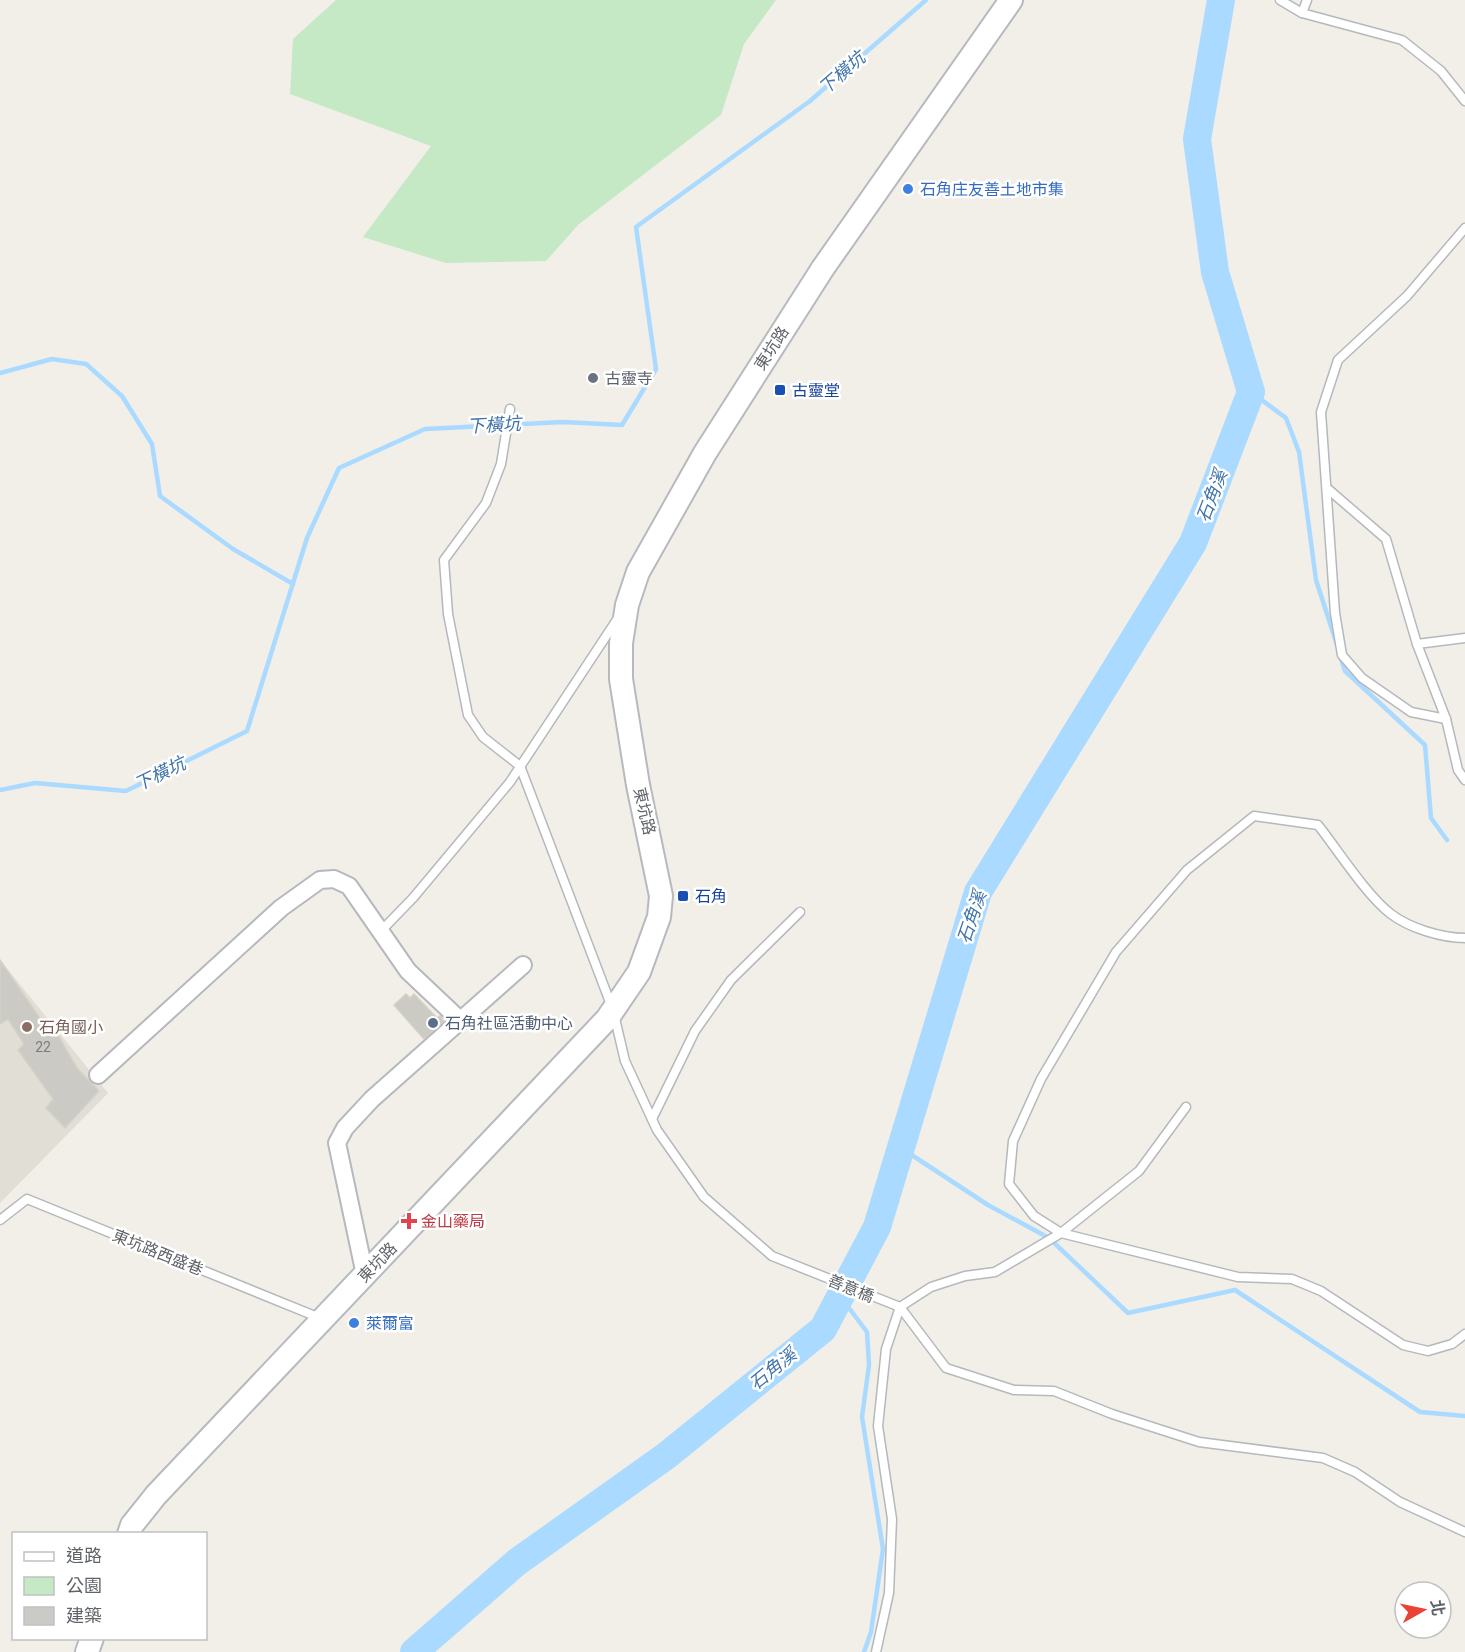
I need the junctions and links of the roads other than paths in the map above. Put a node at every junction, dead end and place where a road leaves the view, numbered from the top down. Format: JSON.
{"nodes":[{"id":1,"x":1011,"y":0,"type":"edge"},
{"id":2,"x":1307,"y":0,"type":"edge"},
{"id":3,"x":1281,"y":1,"type":"edge"},
{"id":4,"x":1302,"y":13,"type":"junction"},
{"id":5,"x":1465,"y":100,"type":"edge"},
{"id":6,"x":1465,"y":228,"type":"edge"},
{"id":7,"x":510,"y":411,"type":"dead end"},
{"id":8,"x":1328,"y":489,"type":"junction"},
{"id":9,"x":627,"y":605,"type":"junction"},
{"id":10,"x":1465,"y":638,"type":"edge"},
{"id":11,"x":1417,"y":644,"type":"junction"},
{"id":12,"x":1446,"y":719,"type":"junction"},
{"id":13,"x":520,"y":766,"type":"junction"},
{"id":14,"x":1465,"y":780,"type":"edge"},
{"id":15,"x":800,"y":912,"type":"dead end"},
{"id":16,"x":380,"y":932,"type":"junction"},
{"id":17,"x":1465,"y":938,"type":"edge"},
{"id":18,"x":523,"y":964,"type":"dead end"},
{"id":19,"x":613,"y":1010,"type":"junction"},
{"id":20,"x":461,"y":1021,"type":"junction"},
{"id":21,"x":98,"y":1075,"type":"dead end"},
{"id":22,"x":1186,"y":1107,"type":"dead end"},
{"id":23,"x":652,"y":1119,"type":"junction"},
{"id":24,"x":0,"y":1220,"type":"edge"},
{"id":25,"x":1061,"y":1233,"type":"junction"},
{"id":26,"x":365,"y":1275,"type":"junction"},
{"id":27,"x":900,"y":1307,"type":"junction"},
{"id":28,"x":321,"y":1318,"type":"junction"},
{"id":29,"x":1465,"y":1334,"type":"edge"},
{"id":30,"x":129,"y":1532,"type":"edge"},
{"id":31,"x":1465,"y":1532,"type":"edge"},
{"id":32,"x":876,"y":1652,"type":"edge"}],
"edges":[{"from":1,"to":9,"type":"street","name":"東坑路"},
{"from":2,"to":4,"type":"lane"},
{"from":3,"to":4,"type":"lane"},
{"from":4,"to":5,"type":"lane"},
{"from":6,"to":8,"type":"lane"},
{"from":7,"to":13,"type":"lane"},
{"from":8,"to":11,"type":"lane"},
{"from":8,"to":12,"type":"lane"},
{"from":9,"to":13,"type":"lane"},
{"from":9,"to":19,"type":"street","name":"東坑路"},
{"from":10,"to":11,"type":"lane"},
{"from":11,"to":12,"type":"lane"},
{"from":12,"to":14,"type":"lane"},
{"from":13,"to":16,"type":"lane"},
{"from":13,"to":19,"type":"lane","name":"善意橋"},
{"from":15,"to":23,"type":"lane"},
{"from":16,"to":20,"type":"street"},
{"from":16,"to":21,"type":"street"},
{"from":17,"to":25,"type":"lane"},
{"from":18,"to":20,"type":"street"},
{"from":19,"to":23,"type":"lane","name":"善意橋"},
{"from":19,"to":26,"type":"street","name":"東坑路"},
{"from":20,"to":26,"type":"street"},
{"from":22,"to":25,"type":"lane"},
{"from":23,"to":27,"type":"lane","name":"善意橋"},
{"from":24,"to":28,"type":"lane","name":"東坑路西盛巷"},
{"from":25,"to":27,"type":"lane"},
{"from":25,"to":29,"type":"lane"},
{"from":26,"to":28,"type":"street","name":"東坑路"},
{"from":27,"to":31,"type":"lane"},
{"from":27,"to":32,"type":"lane"},
{"from":28,"to":30,"type":"street","name":"東坑路"}]}
